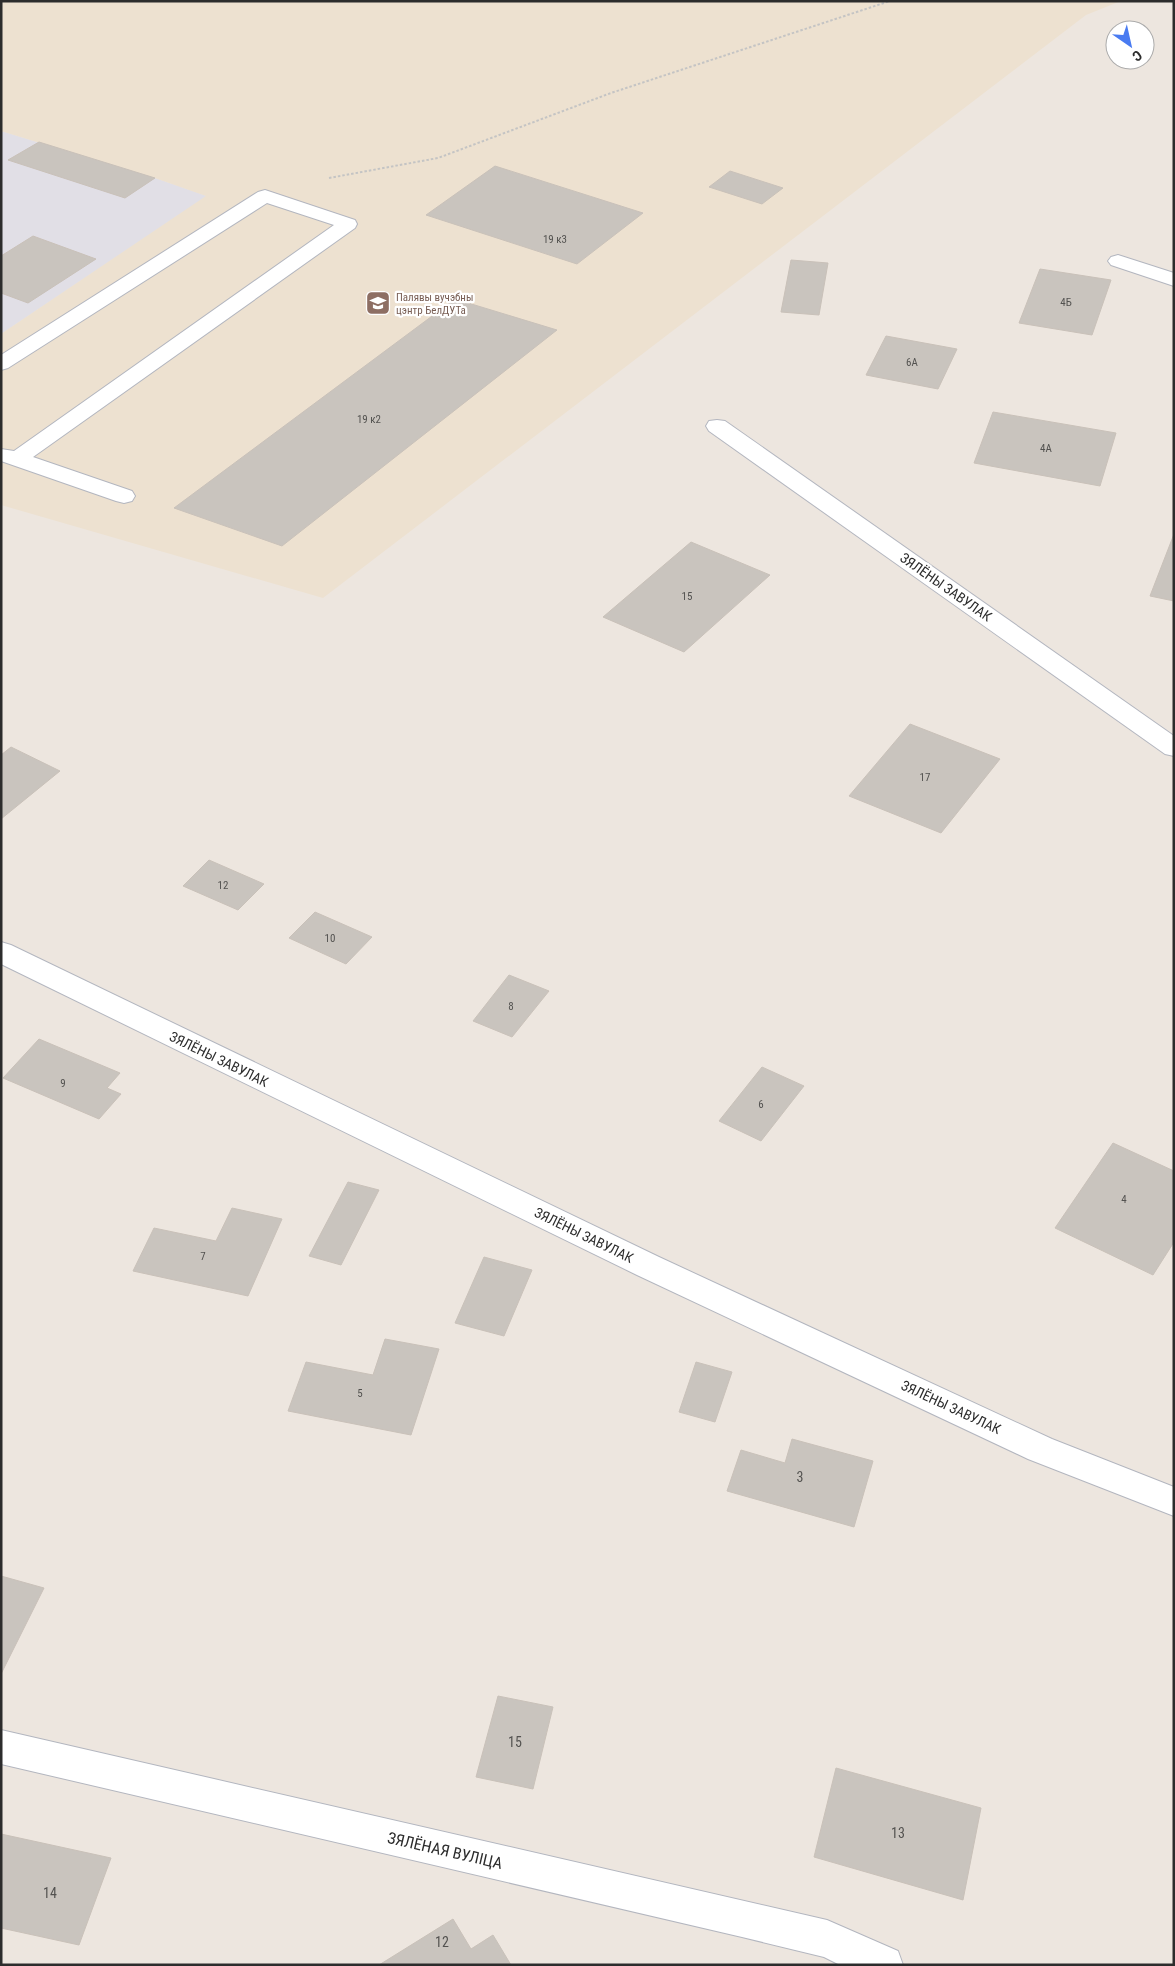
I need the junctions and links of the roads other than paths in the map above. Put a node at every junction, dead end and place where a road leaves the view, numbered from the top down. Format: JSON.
{"nodes":[{"id":1,"x":1118,"y":261,"type":"dead end"},
{"id":2,"x":1174,"y":280,"type":"edge"},
{"id":3,"x":1,"y":364,"type":"edge"},
{"id":4,"x":717,"y":426,"type":"dead end"},
{"id":5,"x":9,"y":456,"type":"edge"},
{"id":6,"x":124,"y":496,"type":"dead end"},
{"id":7,"x":1174,"y":748,"type":"edge"},
{"id":8,"x":1,"y":952,"type":"edge"},
{"id":9,"x":1174,"y":1502,"type":"edge"},
{"id":10,"x":1,"y":1747,"type":"edge"},
{"id":11,"x":884,"y":1965,"type":"edge"}],
"edges":[{"from":1,"to":2,"type":"street"},
{"from":3,"to":5,"type":"street"},
{"from":4,"to":7,"type":"street","name":"ЗЯЛЁНЫ ЗАВУЛАК"},
{"from":5,"to":6,"type":"street"},
{"from":8,"to":9,"type":"street","name":"ЗЯЛЁНЫ ЗАВУЛАК"},
{"from":10,"to":11,"type":"street","name":"ЗЯЛЁНАЯ ВУЛІЦА"}]}
